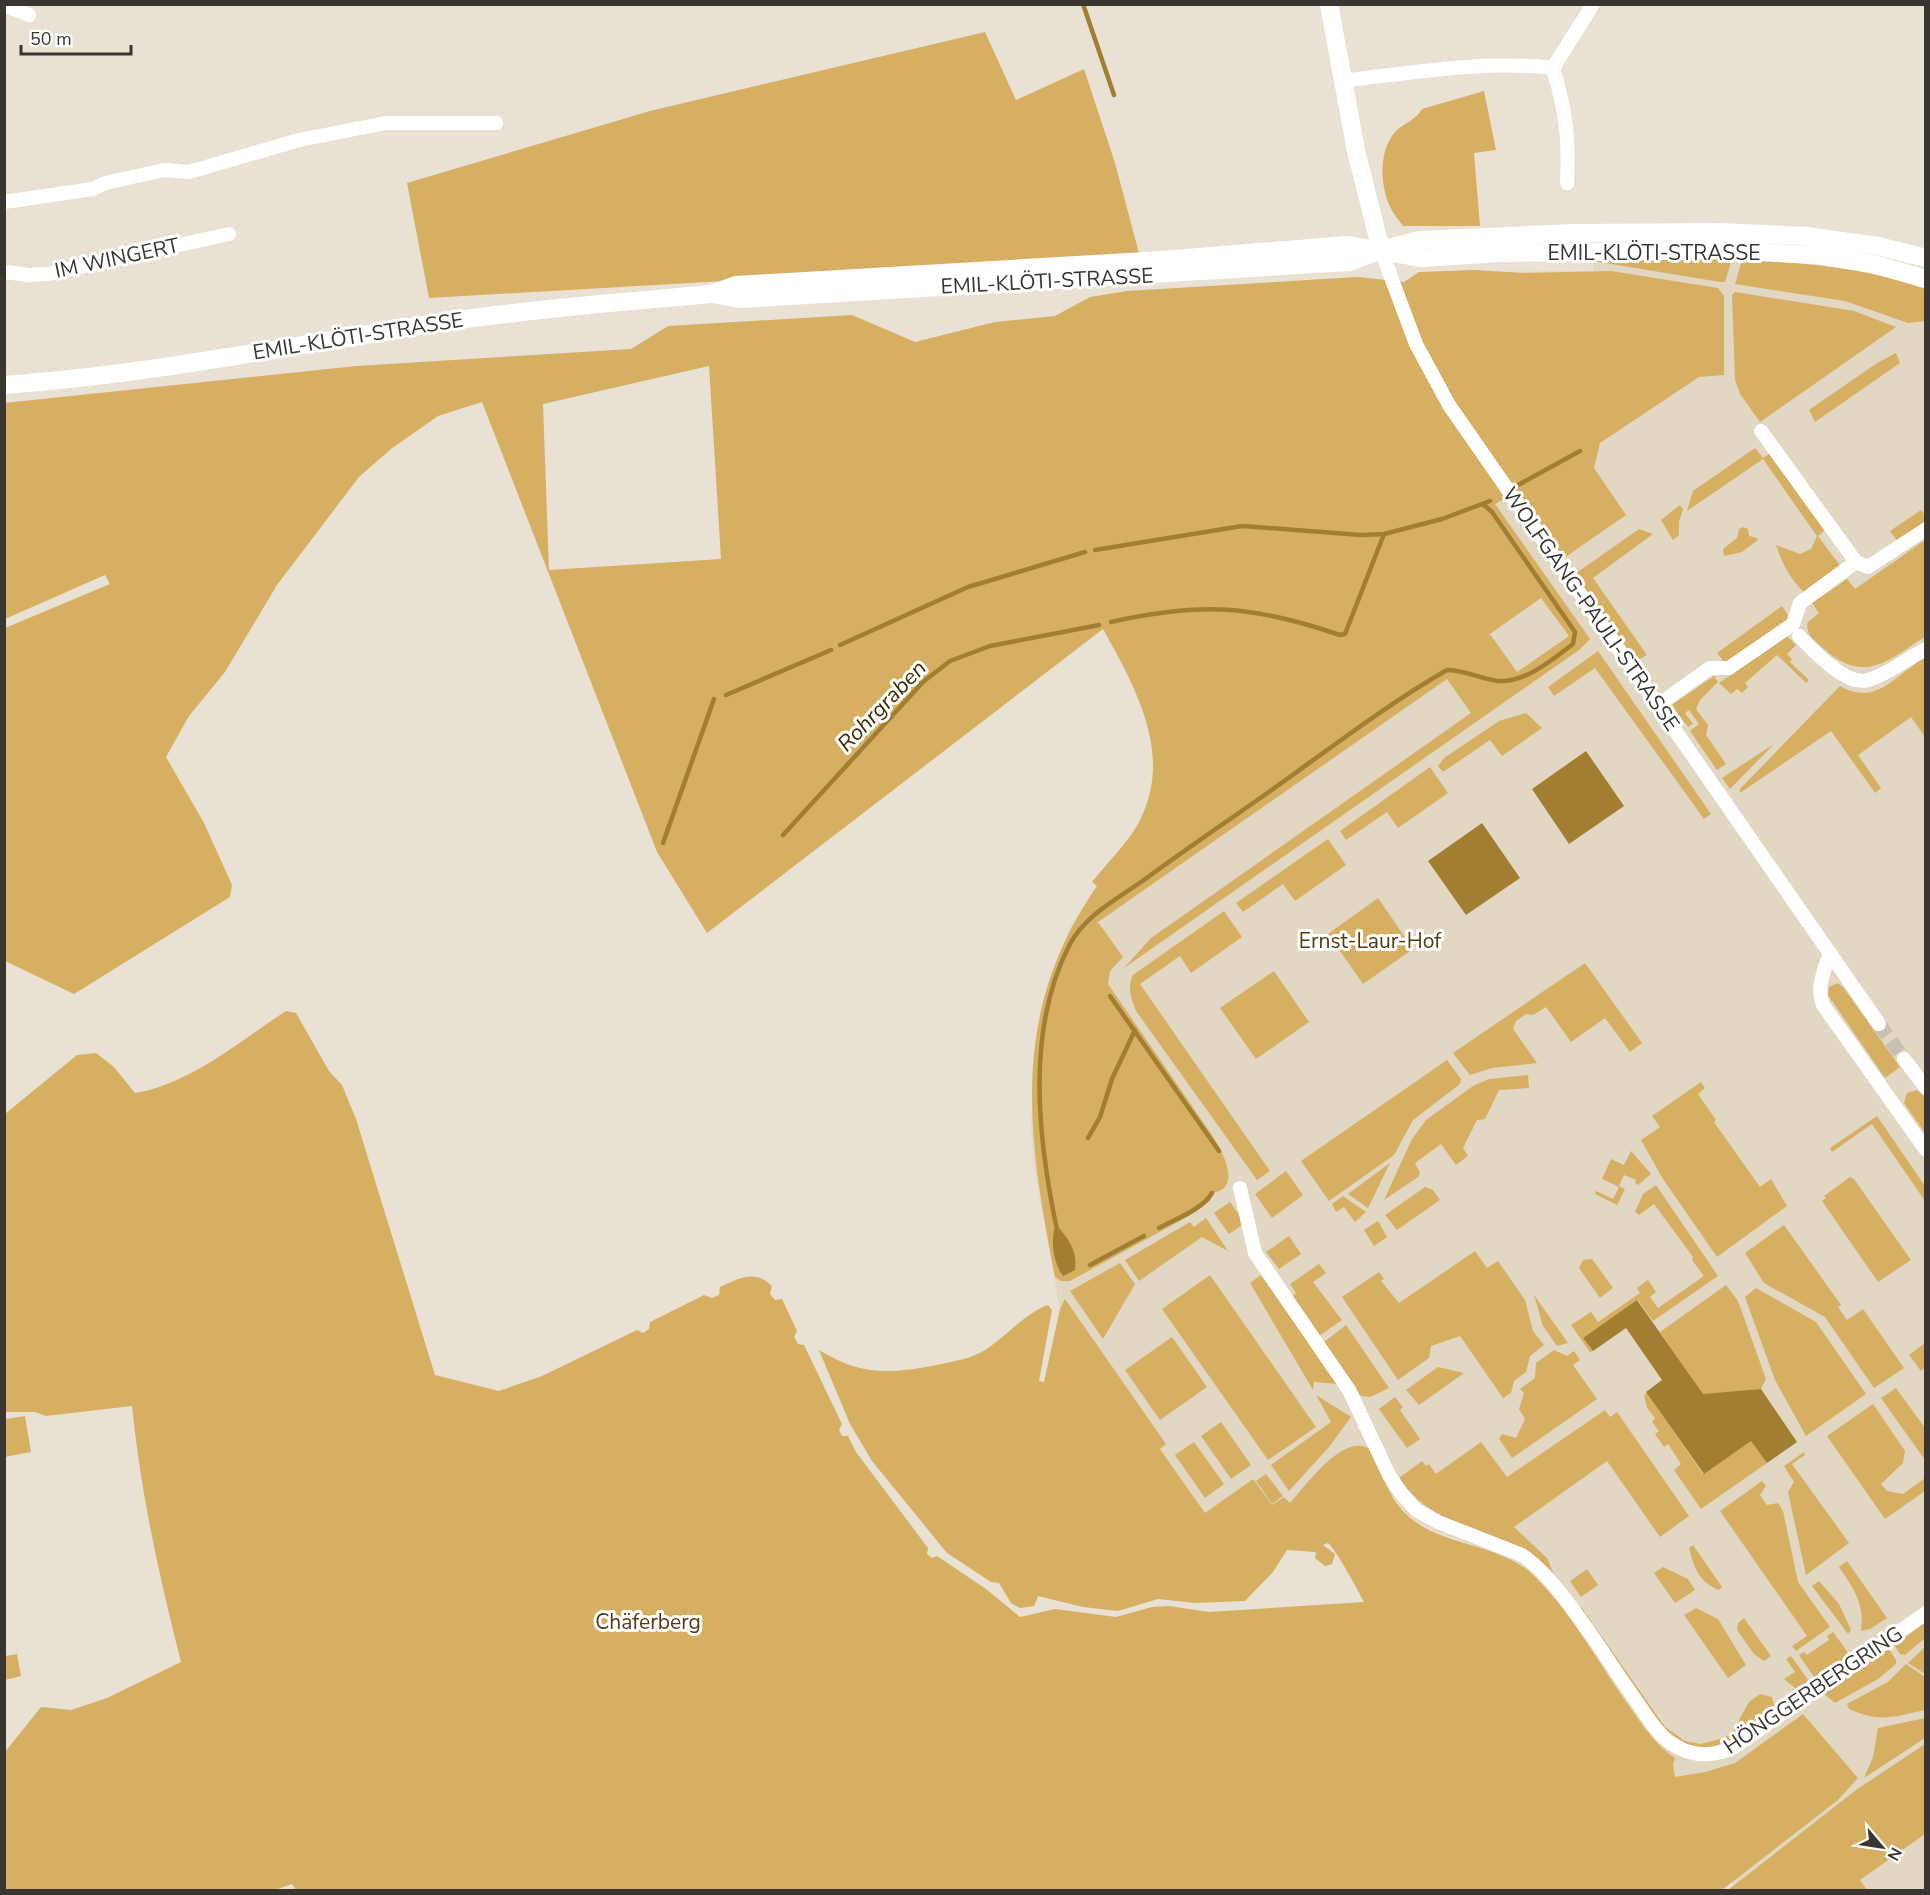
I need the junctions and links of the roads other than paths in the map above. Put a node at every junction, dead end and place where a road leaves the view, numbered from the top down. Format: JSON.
{"nodes":[{"id":1,"x":4,"y":4,"type":"edge"},
{"id":2,"x":1329,"y":4,"type":"edge"},
{"id":3,"x":1593,"y":4,"type":"edge"},
{"id":4,"x":29,"y":15,"type":"dead end"},
{"id":5,"x":1553,"y":68,"type":"junction"},
{"id":6,"x":1341,"y":81,"type":"junction"},
{"id":7,"x":496,"y":123,"type":"dead end"},
{"id":8,"x":1567,"y":183,"type":"dead end"},
{"id":9,"x":4,"y":202,"type":"edge"},
{"id":10,"x":229,"y":234,"type":"dead end"},
{"id":11,"x":1381,"y":250,"type":"junction"},
{"id":12,"x":1926,"y":258,"type":"edge"},
{"id":13,"x":4,"y":272,"type":"edge"},
{"id":14,"x":1926,"y":279,"type":"edge"},
{"id":15,"x":4,"y":385,"type":"edge"},
{"id":16,"x":1761,"y":430,"type":"dead end"},
{"id":17,"x":1926,"y":529,"type":"edge"},
{"id":18,"x":1856,"y":562,"type":"junction"},
{"id":19,"x":1798,"y":636,"type":"dead end"},
{"id":20,"x":1926,"y":649,"type":"edge"},
{"id":21,"x":1658,"y":705,"type":"junction"},
{"id":22,"x":1830,"y":953,"type":"junction"},
{"id":23,"x":1879,"y":1023,"type":"tunnel mouth"},
{"id":24,"x":1904,"y":1059,"type":"tunnel mouth"},
{"id":25,"x":1926,"y":1088,"type":"edge"},
{"id":26,"x":1926,"y":1150,"type":"edge"},
{"id":27,"x":1240,"y":1188,"type":"dead end"},
{"id":28,"x":1926,"y":1613,"type":"edge"}],
"edges":[{"from":1,"to":4,"type":"street"},
{"from":2,"to":6,"type":"street"},
{"from":3,"to":5,"type":"street"},
{"from":5,"to":6,"type":"street"},
{"from":5,"to":8,"type":"street"},
{"from":6,"to":11,"type":"street"},
{"from":7,"to":9,"type":"street"},
{"from":10,"to":13,"type":"street","name":"IM WINGERT"},
{"from":11,"to":12,"type":"street","name":"EMIL-KLÖTI-STRASSE"},
{"from":11,"to":14,"type":"street","name":"EMIL-KLÖTI-STRASSE"},
{"from":11,"to":15,"type":"street","name":"EMIL-KLÖTI-STRASSE"},
{"from":11,"to":21,"type":"street","name":"WOLFGANG-PAULI-STRASSE"},
{"from":16,"to":18,"type":"street"},
{"from":17,"to":18,"type":"street"},
{"from":18,"to":21,"type":"street"},
{"from":19,"to":20,"type":"street"},
{"from":21,"to":22,"type":"street","name":"WOLFGANG-PAULI-STRASSE"},
{"from":22,"to":23,"type":"street","name":"WOLFGANG-PAULI-STRASSE"},
{"from":22,"to":26,"type":"street"},
{"from":24,"to":25,"type":"street"},
{"from":27,"to":28,"type":"street","name":"HÖNGGERBERGRING"}]}
